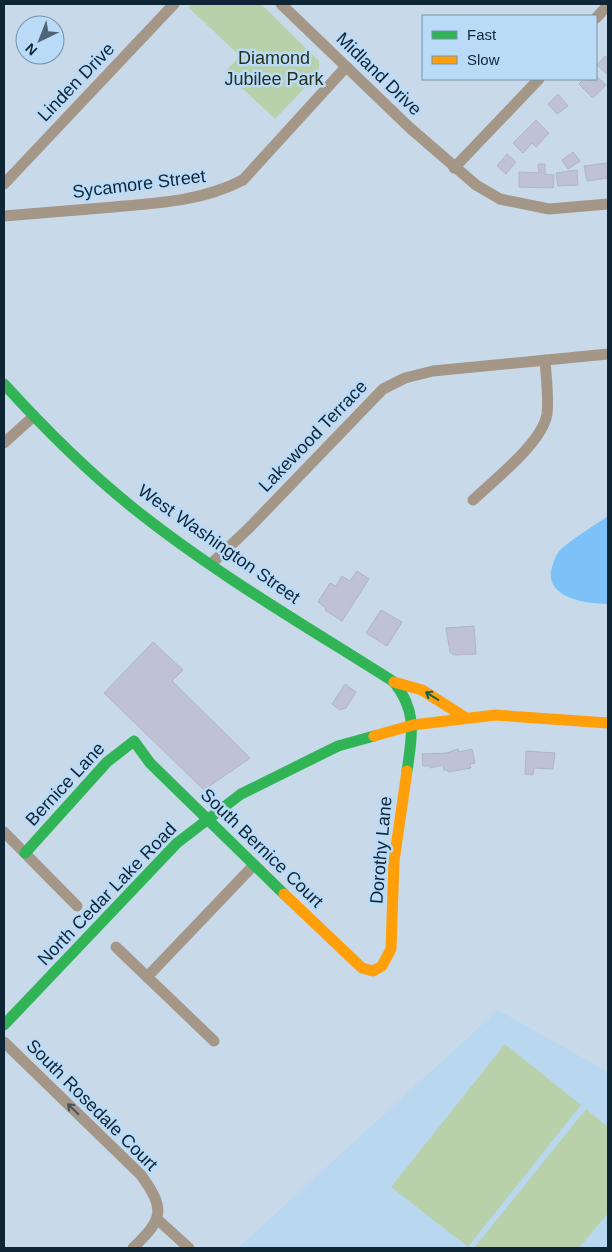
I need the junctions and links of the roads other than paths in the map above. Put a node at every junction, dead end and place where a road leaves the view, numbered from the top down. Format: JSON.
{"nodes":[{"id":1,"x":174,"y":4,"type":"edge"},
{"id":2,"x":281,"y":4,"type":"edge"},
{"id":3,"x":608,"y":5,"type":"edge"},
{"id":4,"x":597,"y":17,"type":"edge"},
{"id":5,"x":346,"y":66,"type":"junction"},
{"id":6,"x":538,"y":80,"type":"edge"},
{"id":7,"x":454,"y":168,"type":"junction"},
{"id":8,"x":4,"y":184,"type":"edge"},
{"id":9,"x":608,"y":204,"type":"edge"},
{"id":10,"x":4,"y":216,"type":"edge"},
{"id":11,"x":608,"y":354,"type":"edge"},
{"id":12,"x":545,"y":360,"type":"junction"},
{"id":13,"x":4,"y":384,"type":"edge"},
{"id":14,"x":34,"y":416,"type":"junction"},
{"id":15,"x":4,"y":443,"type":"edge"},
{"id":16,"x":473,"y":500,"type":"dead end"},
{"id":17,"x":212,"y":564,"type":"junction"},
{"id":18,"x":394,"y":682,"type":"junction"},
{"id":19,"x":466,"y":718,"type":"junction"},
{"id":20,"x":608,"y":723,"type":"edge"},
{"id":21,"x":413,"y":725,"type":"junction"},
{"id":22,"x":134,"y":741,"type":"joint"},
{"id":23,"x":208,"y":820,"type":"junction"},
{"id":24,"x":4,"y":832,"type":"edge"},
{"id":25,"x":25,"y":853,"type":"junction"},
{"id":26,"x":254,"y":864,"type":"junction"},
{"id":27,"x":77,"y":906,"type":"dead end"},
{"id":28,"x":116,"y":947,"type":"dead end"},
{"id":29,"x":373,"y":971,"type":"joint"},
{"id":30,"x":147,"y":977,"type":"junction"},
{"id":31,"x":4,"y":1025,"type":"edge"},
{"id":32,"x":4,"y":1042,"type":"edge"},
{"id":33,"x":214,"y":1042,"type":"dead end"},
{"id":34,"x":157,"y":1219,"type":"junction"},
{"id":35,"x":133,"y":1248,"type":"edge"},
{"id":36,"x":189,"y":1248,"type":"edge"}],
"edges":[{"from":1,"to":8,"type":"street","name":"Linden Drive"},
{"from":2,"to":5,"type":"street","name":"Midland Drive"},
{"from":3,"to":4,"type":"street"},
{"from":5,"to":7,"type":"street","name":"Midland Drive"},
{"from":5,"to":10,"type":"street","name":"Sycamore Street"},
{"from":6,"to":7,"type":"street"},
{"from":7,"to":9,"type":"street","name":"Midland Drive"},
{"from":11,"to":12,"type":"street","name":"Lakewood Terrace"},
{"from":12,"to":16,"type":"street"},
{"from":12,"to":17,"type":"street","name":"Lakewood Terrace"},
{"from":13,"to":14,"type":"main road","name":"West Washington Street"},
{"from":14,"to":15,"type":"street"},
{"from":14,"to":17,"type":"main road","name":"West Washington Street"},
{"from":17,"to":18,"type":"main road","name":"West Washington Street"},
{"from":19,"to":18,"type":"main road","one_way":true},
{"from":18,"to":21,"type":"main road","name":"West Washington Street"},
{"from":19,"to":20,"type":"main road","name":"North Cedar Lake Road"},
{"from":19,"to":21,"type":"main road","name":"North Cedar Lake Road"},
{"from":21,"to":23,"type":"main road","name":"North Cedar Lake Road"},
{"from":21,"to":29,"type":"main road","name":"Dorothy Lane"},
{"from":22,"to":23,"type":"main road","name":"South Bernice Court"},
{"from":22,"to":25,"type":"main road","name":"Bernice Lane"},
{"from":23,"to":26,"type":"main road","name":"South Bernice Court"},
{"from":23,"to":31,"type":"main road","name":"North Cedar Lake Road"},
{"from":24,"to":25,"type":"street"},
{"from":25,"to":27,"type":"street"},
{"from":26,"to":29,"type":"main road","name":"South Bernice Court"},
{"from":26,"to":30,"type":"street"},
{"from":28,"to":30,"type":"street"},
{"from":30,"to":33,"type":"street"},
{"from":34,"to":32,"type":"street","name":"South Rosedale Court","one_way":true},
{"from":34,"to":35,"type":"street"},
{"from":34,"to":36,"type":"street"}]}
